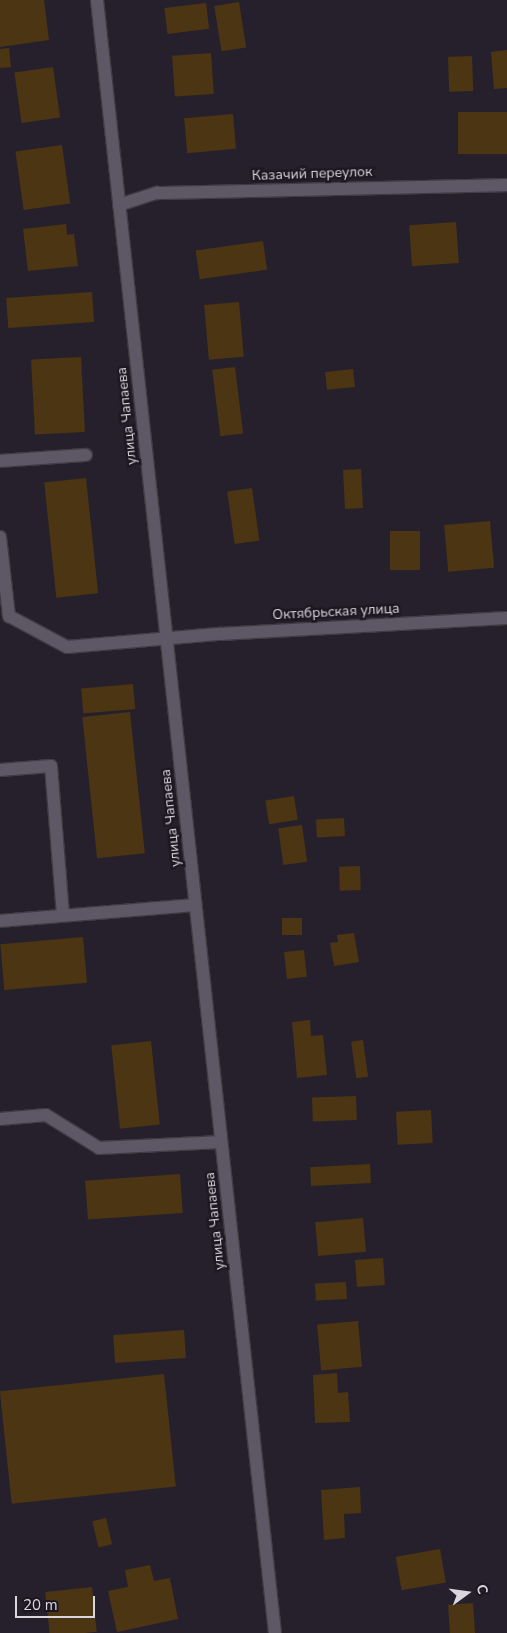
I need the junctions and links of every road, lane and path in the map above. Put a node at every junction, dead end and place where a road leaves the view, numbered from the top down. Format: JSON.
{"nodes":[{"id":1,"x":97,"y":0,"type":"edge"},
{"id":2,"x":507,"y":184,"type":"edge"},
{"id":3,"x":119,"y":205,"type":"junction"},
{"id":4,"x":86,"y":455,"type":"dead end"},
{"id":5,"x":0,"y":461,"type":"edge"},
{"id":6,"x":0,"y":537,"type":"edge"},
{"id":7,"x":5,"y":616,"type":"edge"},
{"id":8,"x":507,"y":618,"type":"edge"},
{"id":9,"x":166,"y":639,"type":"junction"},
{"id":10,"x":0,"y":770,"type":"edge"},
{"id":11,"x":195,"y":905,"type":"junction"},
{"id":12,"x":63,"y":914,"type":"junction"},
{"id":13,"x":0,"y":921,"type":"edge"},
{"id":14,"x":0,"y":1119,"type":"edge"},
{"id":15,"x":221,"y":1142,"type":"junction"},
{"id":16,"x":275,"y":1633,"type":"edge"}],
"edges":[{"from":1,"to":3,"type":"street","name":"улица Чапаева"},
{"from":2,"to":3,"type":"street","name":"Казачий переулок"},
{"from":3,"to":9,"type":"street","name":"улица Чапаева"},
{"from":4,"to":5,"type":"street"},
{"from":6,"to":7,"type":"street"},
{"from":7,"to":9,"type":"street","name":"Октябрьская улица"},
{"from":8,"to":9,"type":"street","name":"Октябрьская улица"},
{"from":9,"to":11,"type":"street","name":"улица Чапаева"},
{"from":10,"to":12,"type":"street"},
{"from":11,"to":12,"type":"street"},
{"from":11,"to":15,"type":"street","name":"улица Чапаева"},
{"from":12,"to":13,"type":"street"},
{"from":14,"to":15,"type":"street"},
{"from":15,"to":16,"type":"street","name":"улица Чапаева"}]}
